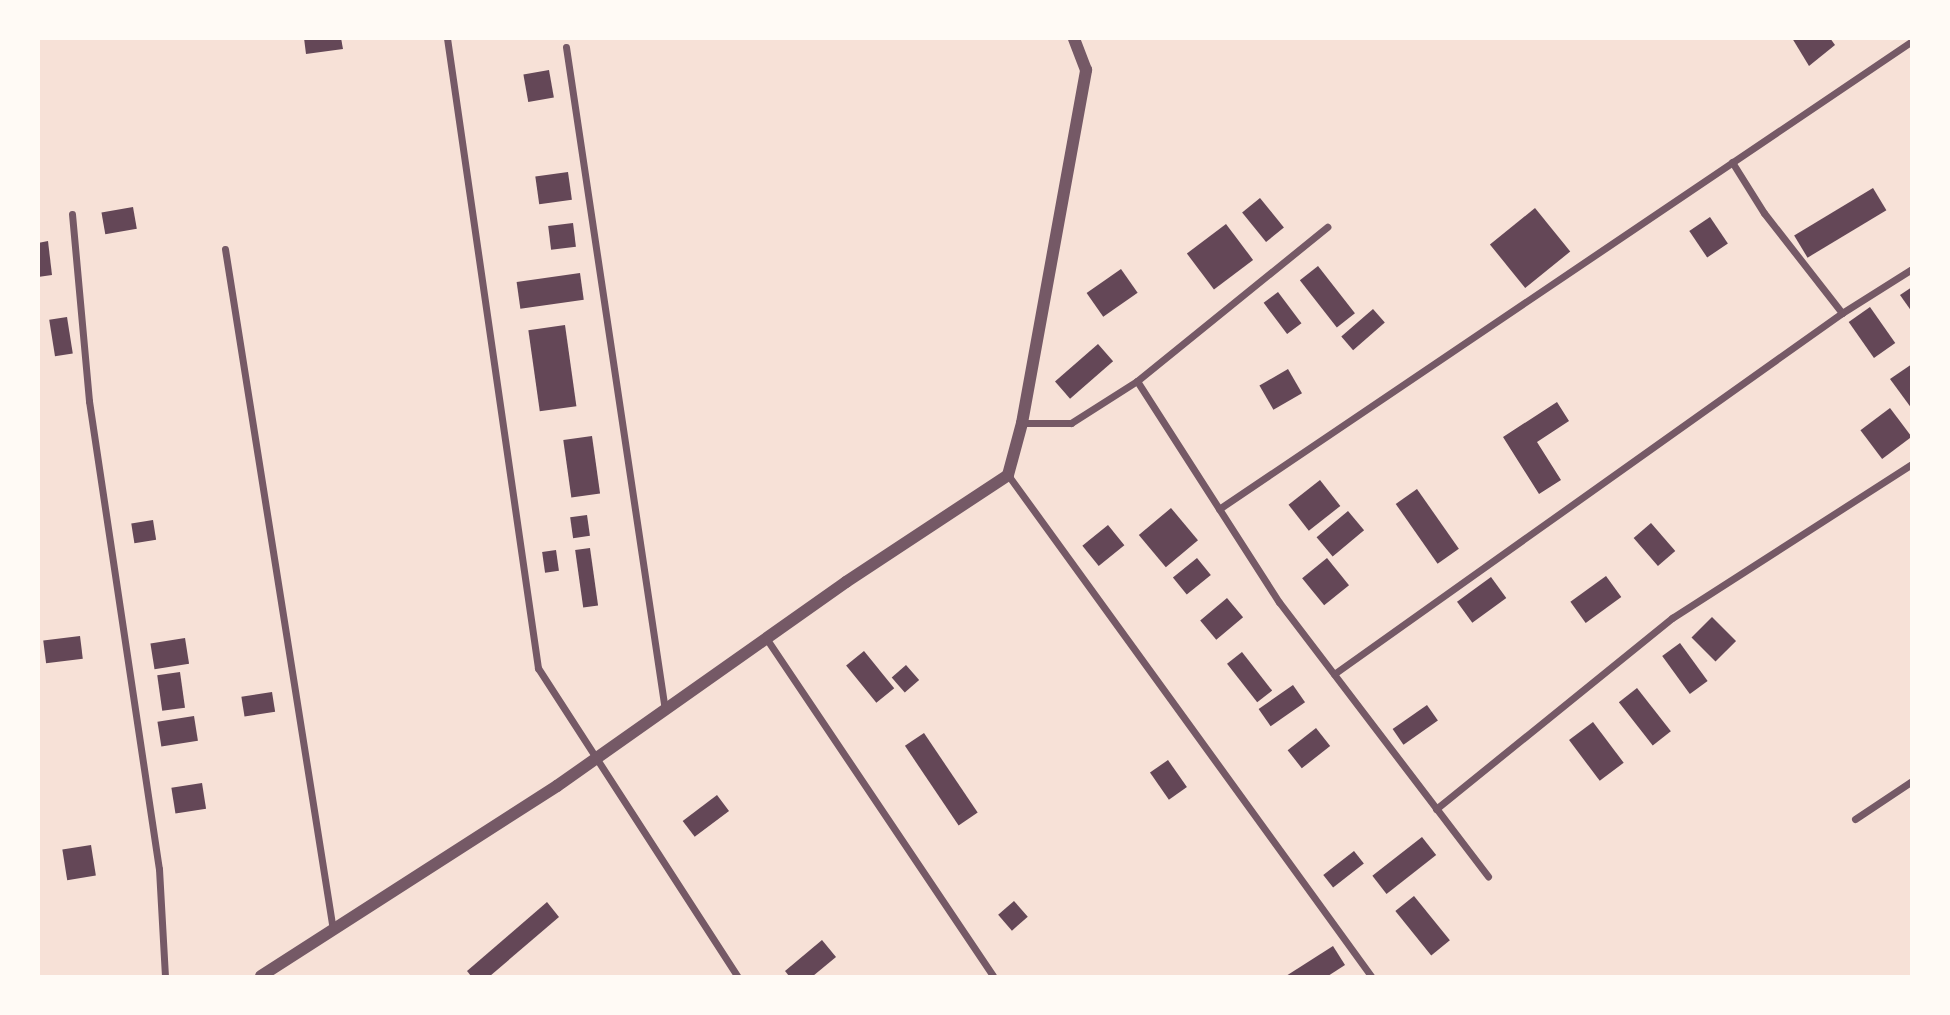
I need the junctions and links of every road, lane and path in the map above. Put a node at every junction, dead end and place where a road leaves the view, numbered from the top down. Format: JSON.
{"nodes":[{"id":1,"x":447,"y":38,"type":"edge"},
{"id":2,"x":1074,"y":38,"type":"edge"},
{"id":3,"x":1912,"y":41,"type":"edge"},
{"id":4,"x":566,"y":47,"type":"dead end"},
{"id":5,"x":1732,"y":162,"type":"junction"},
{"id":6,"x":72,"y":214,"type":"dead end"},
{"id":7,"x":1327,"y":227,"type":"dead end"},
{"id":8,"x":225,"y":249,"type":"dead end"},
{"id":9,"x":1912,"y":269,"type":"edge"},
{"id":10,"x":1842,"y":313,"type":"junction"},
{"id":11,"x":1137,"y":381,"type":"junction"},
{"id":12,"x":1022,"y":423,"type":"junction"},
{"id":13,"x":1912,"y":464,"type":"edge"},
{"id":14,"x":1008,"y":475,"type":"junction"},
{"id":15,"x":1219,"y":509,"type":"junction"},
{"id":16,"x":766,"y":638,"type":"junction"},
{"id":17,"x":1334,"y":674,"type":"junction"},
{"id":18,"x":665,"y":710,"type":"junction"},
{"id":19,"x":594,"y":760,"type":"junction"},
{"id":20,"x":1912,"y":781,"type":"edge"},
{"id":21,"x":1436,"y":809,"type":"junction"},
{"id":22,"x":1855,"y":819,"type":"dead end"},
{"id":23,"x":1488,"y":876,"type":"dead end"},
{"id":24,"x":333,"y":930,"type":"junction"},
{"id":25,"x":165,"y":976,"type":"edge"},
{"id":26,"x":261,"y":976,"type":"edge"},
{"id":27,"x":737,"y":976,"type":"edge"},
{"id":28,"x":993,"y":976,"type":"edge"},
{"id":29,"x":1371,"y":976,"type":"edge"}],
"edges":[{"from":1,"to":19,"type":"street"},
{"from":2,"to":12,"type":"street"},
{"from":3,"to":5,"type":"street"},
{"from":4,"to":18,"type":"street"},
{"from":5,"to":10,"type":"street"},
{"from":5,"to":15,"type":"street"},
{"from":6,"to":25,"type":"street"},
{"from":7,"to":11,"type":"street"},
{"from":8,"to":24,"type":"street"},
{"from":9,"to":10,"type":"street"},
{"from":10,"to":17,"type":"street"},
{"from":11,"to":12,"type":"street"},
{"from":11,"to":15,"type":"street"},
{"from":12,"to":14,"type":"street"},
{"from":13,"to":21,"type":"street"},
{"from":14,"to":16,"type":"street"},
{"from":14,"to":29,"type":"street"},
{"from":15,"to":17,"type":"street"},
{"from":16,"to":18,"type":"street"},
{"from":16,"to":28,"type":"street"},
{"from":17,"to":21,"type":"street"},
{"from":18,"to":19,"type":"street"},
{"from":19,"to":24,"type":"street"},
{"from":19,"to":27,"type":"street"},
{"from":20,"to":22,"type":"street"},
{"from":21,"to":23,"type":"street"},
{"from":24,"to":26,"type":"street"}]}
